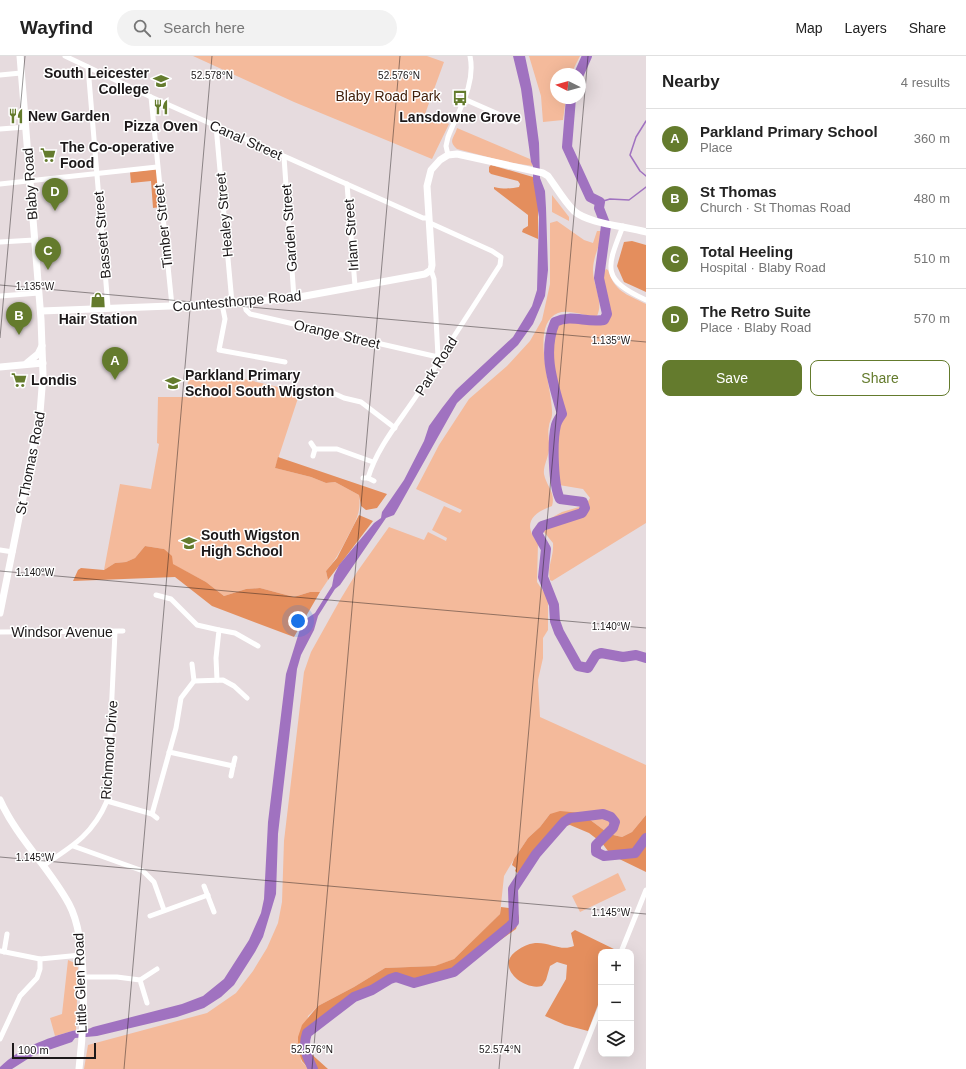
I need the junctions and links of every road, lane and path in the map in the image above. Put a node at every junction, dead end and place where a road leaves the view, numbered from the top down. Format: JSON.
{"nodes":[{"id":1,"x":20,"y":56,"type":"edge"},
{"id":2,"x":65,"y":56,"type":"edge"},
{"id":3,"x":470,"y":56,"type":"edge"},
{"id":4,"x":88,"y":67,"type":"junction"},
{"id":5,"x":21,"y":73,"type":"junction"},
{"id":6,"x":0,"y":75,"type":"edge"},
{"id":7,"x":151,"y":97,"type":"junction"},
{"id":8,"x":464,"y":99,"type":"junction"},
{"id":9,"x":516,"y":122,"type":"dead end"},
{"id":10,"x":216,"y":126,"type":"junction"},
{"id":11,"x":26,"y":127,"type":"junction"},
{"id":12,"x":0,"y":129,"type":"edge"},
{"id":13,"x":448,"y":155,"type":"junction"},
{"id":14,"x":284,"y":157,"type":"junction"},
{"id":15,"x":157,"y":167,"type":"junction"},
{"id":16,"x":97,"y":174,"type":"junction"},
{"id":17,"x":29,"y":181,"type":"junction"},
{"id":18,"x":0,"y":184,"type":"edge"},
{"id":19,"x":348,"y":184,"type":"junction"},
{"id":20,"x":429,"y":221,"type":"junction"},
{"id":21,"x":622,"y":226,"type":"junction"},
{"id":22,"x":646,"y":232,"type":"edge"},
{"id":23,"x":34,"y":240,"type":"junction"},
{"id":24,"x":0,"y":242,"type":"edge"},
{"id":25,"x":499,"y":255,"type":"joint"},
{"id":26,"x":431,"y":270,"type":"junction"},
{"id":27,"x":355,"y":286,"type":"junction"},
{"id":28,"x":40,"y":293,"type":"junction"},
{"id":29,"x":0,"y":296,"type":"edge"},
{"id":30,"x":294,"y":298,"type":"junction"},
{"id":31,"x":646,"y":300,"type":"edge"},
{"id":32,"x":244,"y":302,"type":"junction"},
{"id":33,"x":232,"y":303,"type":"junction"},
{"id":34,"x":222,"y":304,"type":"junction"},
{"id":35,"x":172,"y":306,"type":"junction"},
{"id":36,"x":108,"y":308,"type":"junction"},
{"id":37,"x":41,"y":311,"type":"junction"},
{"id":38,"x":43,"y":344,"type":"junction"},
{"id":39,"x":438,"y":357,"type":"junction"},
{"id":40,"x":285,"y":362,"type":"dead end"},
{"id":41,"x":43,"y":363,"type":"junction"},
{"id":42,"x":26,"y":364,"type":"junction"},
{"id":43,"x":0,"y":366,"type":"edge"},
{"id":44,"x":332,"y":393,"type":"dead end"},
{"id":45,"x":395,"y":428,"type":"junction"},
{"id":46,"x":311,"y":443,"type":"dead end"},
{"id":47,"x":316,"y":449,"type":"junction"},
{"id":48,"x":313,"y":456,"type":"dead end"},
{"id":49,"x":373,"y":462,"type":"junction"},
{"id":50,"x":374,"y":481,"type":"dead end"},
{"id":51,"x":0,"y":550,"type":"edge"},
{"id":52,"x":12,"y":552,"type":"junction"},
{"id":53,"x":156,"y":595,"type":"dead end"},
{"id":54,"x":0,"y":613,"type":"edge"},
{"id":55,"x":219,"y":630,"type":"junction"},
{"id":56,"x":0,"y":632,"type":"edge"},
{"id":57,"x":115,"y":632,"type":"junction"},
{"id":58,"x":123,"y":632,"type":"dead end"},
{"id":59,"x":258,"y":646,"type":"dead end"},
{"id":60,"x":192,"y":664,"type":"dead end"},
{"id":61,"x":217,"y":680,"type":"junction"},
{"id":62,"x":194,"y":681,"type":"junction"},
{"id":63,"x":247,"y":698,"type":"dead end"},
{"id":64,"x":169,"y":752,"type":"junction"},
{"id":65,"x":235,"y":758,"type":"dead end"},
{"id":66,"x":233,"y":766,"type":"junction"},
{"id":67,"x":231,"y":776,"type":"dead end"},
{"id":68,"x":0,"y":800,"type":"edge"},
{"id":69,"x":107,"y":801,"type":"junction"},
{"id":70,"x":152,"y":814,"type":"junction"},
{"id":71,"x":157,"y":818,"type":"dead end"},
{"id":72,"x":73,"y":846,"type":"junction"},
{"id":73,"x":44,"y":865,"type":"junction"},
{"id":74,"x":204,"y":886,"type":"dead end"},
{"id":75,"x":646,"y":890,"type":"edge"},
{"id":76,"x":208,"y":895,"type":"junction"},
{"id":77,"x":164,"y":910,"type":"junction"},
{"id":78,"x":214,"y":912,"type":"dead end"},
{"id":79,"x":150,"y":916,"type":"dead end"},
{"id":80,"x":7,"y":934,"type":"dead end"},
{"id":81,"x":622,"y":949,"type":"edge"},
{"id":82,"x":2,"y":951,"type":"edge"},
{"id":83,"x":81,"y":955,"type":"junction"},
{"id":84,"x":40,"y":958,"type":"junction"},
{"id":85,"x":157,"y":969,"type":"dead end"},
{"id":86,"x":82,"y":977,"type":"junction"},
{"id":87,"x":140,"y":980,"type":"junction"},
{"id":88,"x":146,"y":1003,"type":"dead end"},
{"id":89,"x":598,"y":1014,"type":"edge"},
{"id":90,"x":0,"y":1039,"type":"edge"},
{"id":91,"x":78,"y":1069,"type":"edge"},
{"id":92,"x":576,"y":1069,"type":"edge"}],
"edges":[{"from":1,"to":5,"type":"main road","name":"Blaby Road"},
{"from":2,"to":4,"type":"street","name":"Canal Street"},
{"from":3,"to":8,"type":"street"},
{"from":4,"to":7,"type":"street","name":"Canal Street"},
{"from":4,"to":16,"type":"street","name":"Bassett Street"},
{"from":5,"to":6,"type":"street"},
{"from":5,"to":11,"type":"main road","name":"Blaby Road"},
{"from":7,"to":10,"type":"street","name":"Canal Street"},
{"from":7,"to":15,"type":"street","name":"Timber Street"},
{"from":8,"to":9,"type":"street"},
{"from":8,"to":13,"type":"street"},
{"from":10,"to":14,"type":"street","name":"Canal Street"},
{"from":10,"to":33,"type":"street","name":"Healey Street"},
{"from":11,"to":12,"type":"street"},
{"from":11,"to":17,"type":"main road","name":"Blaby Road"},
{"from":13,"to":20,"type":"main road"},
{"from":13,"to":21,"type":"main road"},
{"from":14,"to":19,"type":"street","name":"Canal Street"},
{"from":14,"to":30,"type":"street","name":"Garden Street"},
{"from":15,"to":16,"type":"street"},
{"from":15,"to":35,"type":"street","name":"Timber Street"},
{"from":16,"to":17,"type":"street"},
{"from":16,"to":36,"type":"street","name":"Bassett Street"},
{"from":17,"to":18,"type":"street"},
{"from":17,"to":23,"type":"main road","name":"Blaby Road"},
{"from":19,"to":20,"type":"street","name":"Canal Street"},
{"from":19,"to":27,"type":"street","name":"Irlam Street"},
{"from":20,"to":25,"type":"street","name":"Canal Street"},
{"from":20,"to":26,"type":"main road"},
{"from":21,"to":22,"type":"main road"},
{"from":21,"to":31,"type":"street"},
{"from":23,"to":24,"type":"street"},
{"from":23,"to":28,"type":"main road","name":"Blaby Road"},
{"from":25,"to":39,"type":"street","name":"Park Road"},
{"from":26,"to":27,"type":"main road","name":"Countesthorpe Road"},
{"from":26,"to":39,"type":"street"},
{"from":27,"to":30,"type":"main road","name":"Countesthorpe Road"},
{"from":28,"to":29,"type":"street"},
{"from":28,"to":37,"type":"main road","name":"Blaby Road"},
{"from":30,"to":32,"type":"main road","name":"Countesthorpe Road"},
{"from":32,"to":33,"type":"main road","name":"Countesthorpe Road"},
{"from":32,"to":39,"type":"street","name":"Orange Street"},
{"from":33,"to":34,"type":"main road","name":"Countesthorpe Road"},
{"from":34,"to":35,"type":"main road","name":"Countesthorpe Road"},
{"from":34,"to":40,"type":"street"},
{"from":35,"to":36,"type":"main road","name":"Countesthorpe Road"},
{"from":36,"to":37,"type":"main road","name":"Countesthorpe Road"},
{"from":37,"to":38,"type":"main road","name":"St Thomas Road"},
{"from":38,"to":41,"type":"main road","name":"St Thomas Road"},
{"from":38,"to":42,"type":"main road"},
{"from":39,"to":45,"type":"street","name":"Park Road"},
{"from":41,"to":42,"type":"main road"},
{"from":41,"to":52,"type":"main road","name":"St Thomas Road"},
{"from":42,"to":43,"type":"main road"},
{"from":44,"to":45,"type":"street"},
{"from":45,"to":49,"type":"street","name":"Park Road"},
{"from":46,"to":47,"type":"street"},
{"from":47,"to":48,"type":"street"},
{"from":47,"to":49,"type":"street"},
{"from":49,"to":50,"type":"street","name":"Park Road"},
{"from":51,"to":52,"type":"street"},
{"from":52,"to":54,"type":"main road","name":"St Thomas Road"},
{"from":53,"to":55,"type":"street"},
{"from":55,"to":59,"type":"street"},
{"from":55,"to":61,"type":"street"},
{"from":56,"to":57,"type":"street","name":"Windsor Avenue"},
{"from":57,"to":58,"type":"street","name":"Windsor Avenue"},
{"from":57,"to":69,"type":"street","name":"Richmond Drive"},
{"from":60,"to":62,"type":"street"},
{"from":61,"to":62,"type":"street"},
{"from":61,"to":63,"type":"street"},
{"from":62,"to":64,"type":"street"},
{"from":64,"to":66,"type":"street"},
{"from":64,"to":70,"type":"street"},
{"from":65,"to":66,"type":"street"},
{"from":66,"to":67,"type":"street"},
{"from":68,"to":73,"type":"main road","name":"Little Glen Road"},
{"from":69,"to":70,"type":"street"},
{"from":69,"to":72,"type":"street","name":"Richmond Drive"},
{"from":70,"to":71,"type":"street"},
{"from":72,"to":73,"type":"street","name":"Richmond Drive"},
{"from":72,"to":77,"type":"street"},
{"from":73,"to":83,"type":"main road","name":"Little Glen Road"},
{"from":74,"to":76,"type":"street"},
{"from":75,"to":81,"type":"street"},
{"from":76,"to":77,"type":"street"},
{"from":76,"to":78,"type":"street"},
{"from":77,"to":79,"type":"street"},
{"from":80,"to":82,"type":"street"},
{"from":82,"to":84,"type":"street"},
{"from":83,"to":84,"type":"street"},
{"from":83,"to":86,"type":"main road","name":"Little Glen Road"},
{"from":84,"to":90,"type":"street"},
{"from":85,"to":87,"type":"street"},
{"from":86,"to":87,"type":"street"},
{"from":86,"to":91,"type":"main road","name":"Little Glen Road"},
{"from":87,"to":88,"type":"street"},
{"from":89,"to":92,"type":"street"}]}
